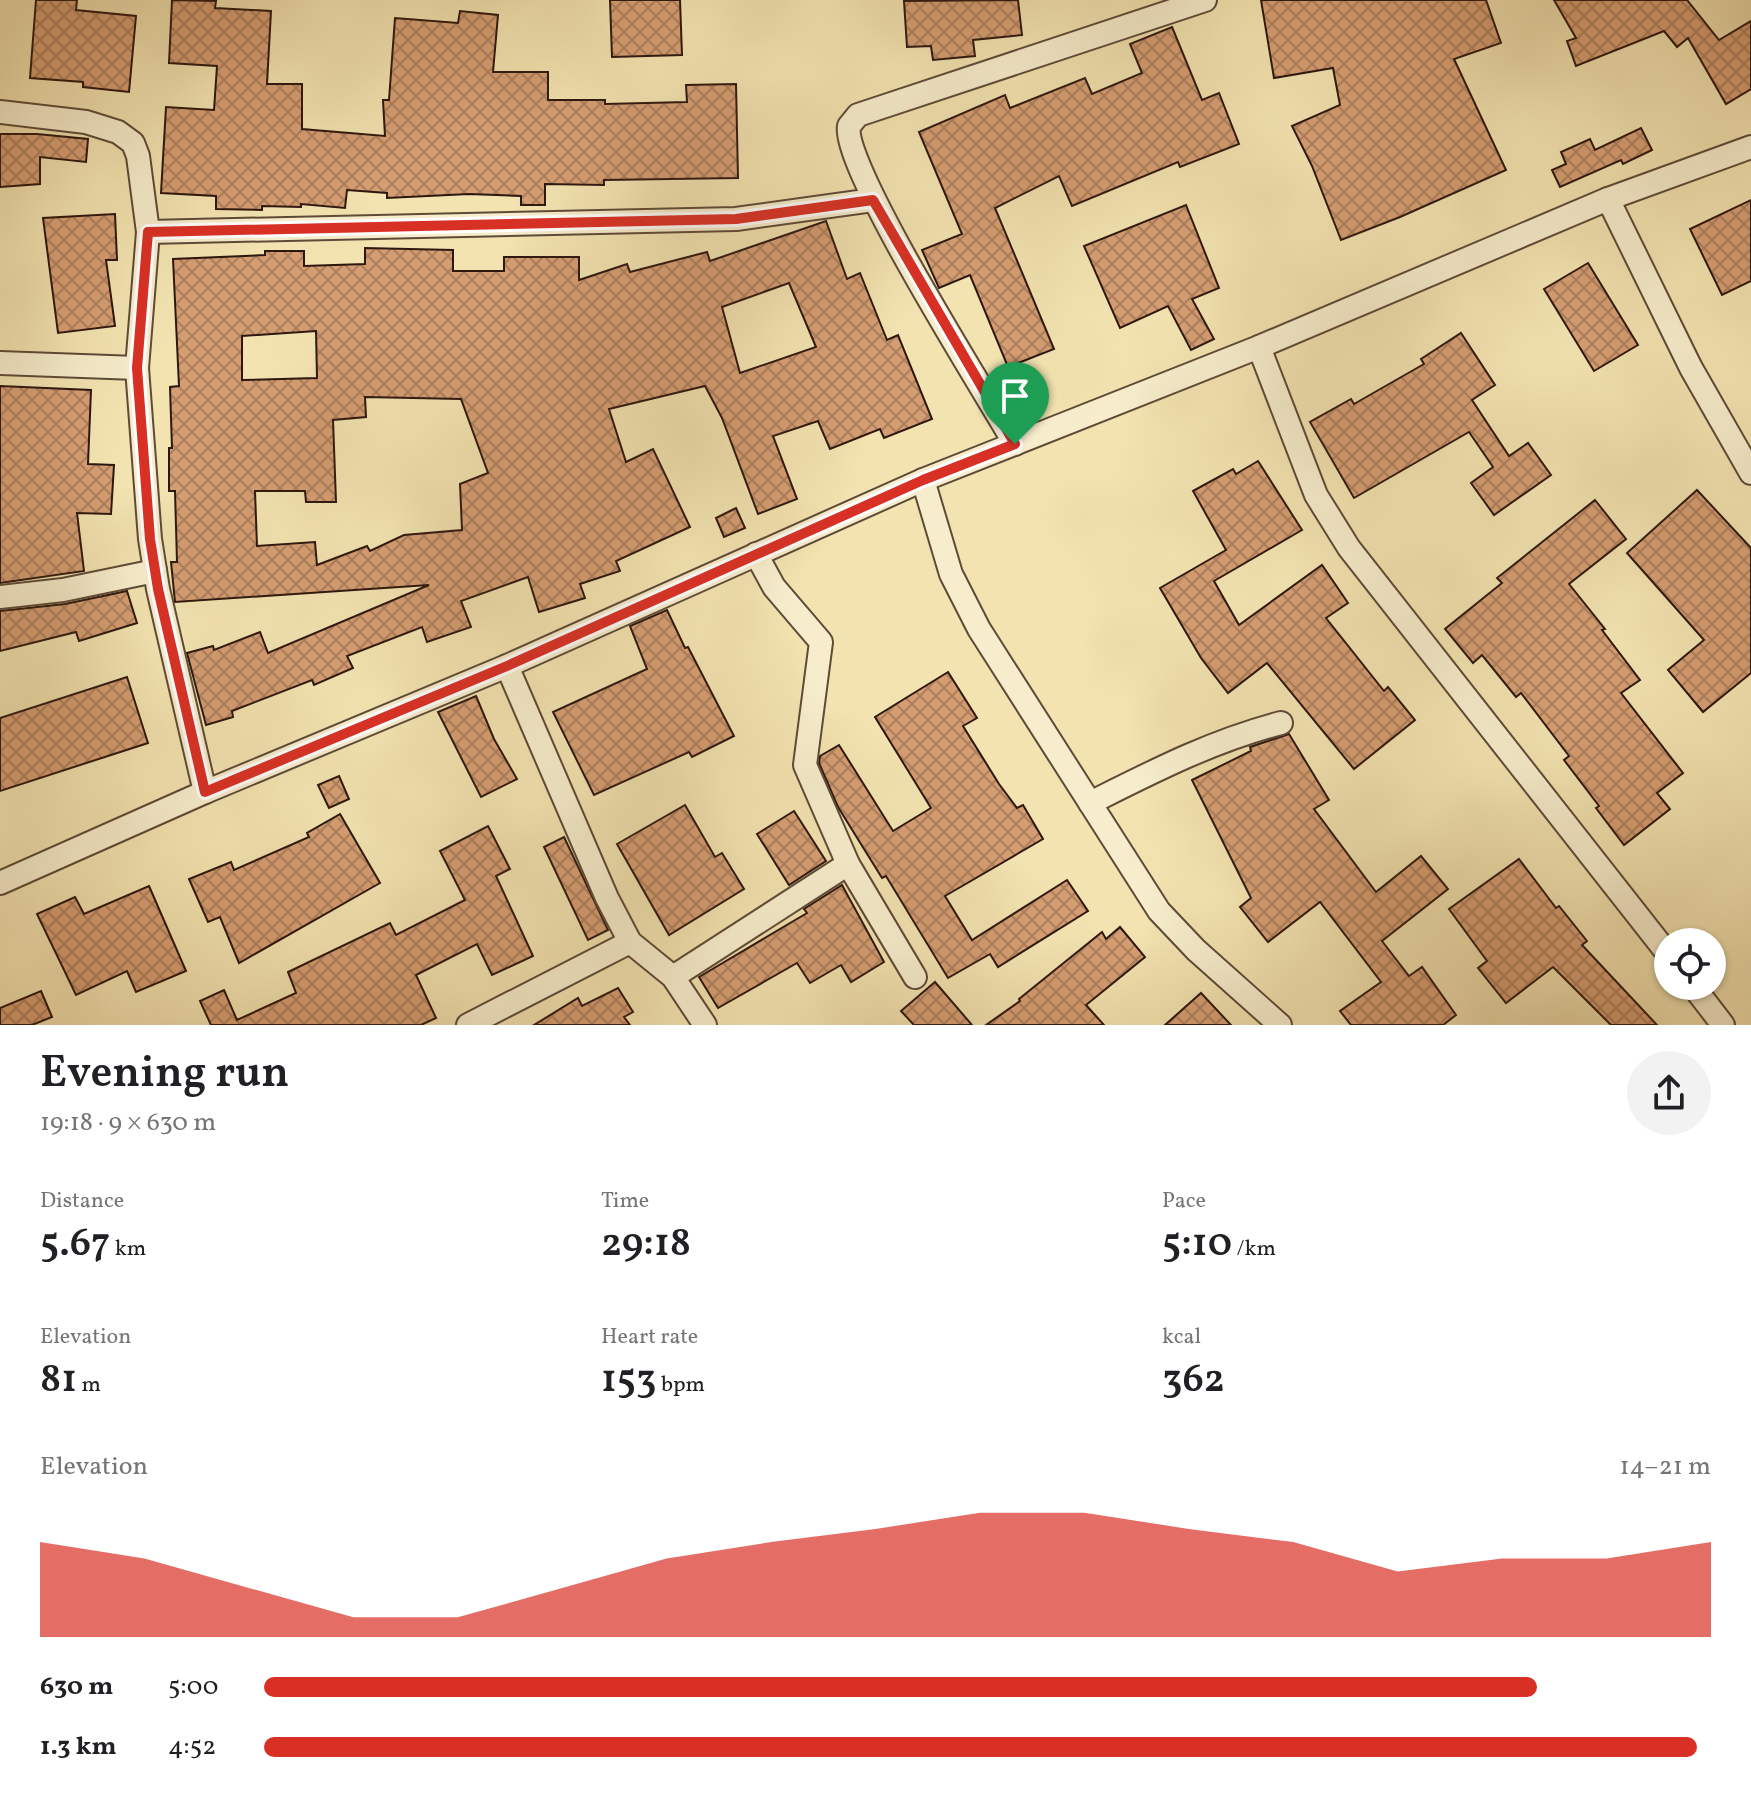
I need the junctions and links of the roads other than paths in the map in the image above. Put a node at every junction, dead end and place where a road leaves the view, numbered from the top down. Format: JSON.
{"nodes":[{"id":1,"x":1205,"y":0,"type":"edge"},
{"id":2,"x":0,"y":112,"type":"edge"},
{"id":3,"x":1751,"y":147,"type":"edge"},
{"id":4,"x":1608,"y":199,"type":"junction"},
{"id":5,"x":873,"y":200,"type":"junction"},
{"id":6,"x":148,"y":232,"type":"junction"},
{"id":7,"x":1259,"y":347,"type":"junction"},
{"id":8,"x":0,"y":363,"type":"edge"},
{"id":9,"x":137,"y":368,"type":"junction"},
{"id":10,"x":1015,"y":444,"type":"junction"},
{"id":11,"x":1751,"y":473,"type":"edge"},
{"id":12,"x":923,"y":480,"type":"junction"},
{"id":13,"x":756,"y":554,"type":"junction"},
{"id":14,"x":155,"y":571,"type":"junction"},
{"id":15,"x":0,"y":597,"type":"edge"},
{"id":16,"x":507,"y":666,"type":"junction"},
{"id":17,"x":1281,"y":723,"type":"dead end"},
{"id":18,"x":205,"y":792,"type":"junction"},
{"id":19,"x":1090,"y":803,"type":"junction"},
{"id":20,"x":848,"y":864,"type":"junction"},
{"id":21,"x":0,"y":883,"type":"edge"},
{"id":22,"x":1654,"y":936,"type":"edge"},
{"id":23,"x":630,"y":942,"type":"junction"},
{"id":24,"x":673,"y":977,"type":"junction"},
{"id":25,"x":915,"y":977,"type":"dead end"},
{"id":26,"x":1704,"y":1000,"type":"edge"},
{"id":27,"x":468,"y":1025,"type":"edge"},
{"id":28,"x":705,"y":1025,"type":"edge"},
{"id":29,"x":1280,"y":1025,"type":"edge"},
{"id":30,"x":1723,"y":1025,"type":"edge"}],
"edges":[{"from":1,"to":5,"type":"street"},
{"from":2,"to":6,"type":"street"},
{"from":3,"to":4,"type":"street"},
{"from":4,"to":7,"type":"street"},
{"from":4,"to":11,"type":"street"},
{"from":5,"to":6,"type":"street"},
{"from":5,"to":10,"type":"street"},
{"from":6,"to":9,"type":"street"},
{"from":7,"to":10,"type":"street"},
{"from":7,"to":22,"type":"street"},
{"from":8,"to":9,"type":"street"},
{"from":9,"to":14,"type":"street"},
{"from":10,"to":12,"type":"street"},
{"from":12,"to":13,"type":"street"},
{"from":12,"to":19,"type":"street"},
{"from":13,"to":16,"type":"street"},
{"from":13,"to":20,"type":"street"},
{"from":14,"to":15,"type":"street"},
{"from":14,"to":18,"type":"street"},
{"from":16,"to":18,"type":"street"},
{"from":16,"to":23,"type":"street"},
{"from":17,"to":19,"type":"street"},
{"from":18,"to":21,"type":"street"},
{"from":19,"to":29,"type":"street"},
{"from":20,"to":24,"type":"street"},
{"from":20,"to":25,"type":"street"},
{"from":23,"to":24,"type":"street"},
{"from":23,"to":27,"type":"street"},
{"from":24,"to":28,"type":"street"},
{"from":26,"to":30,"type":"street"}]}
